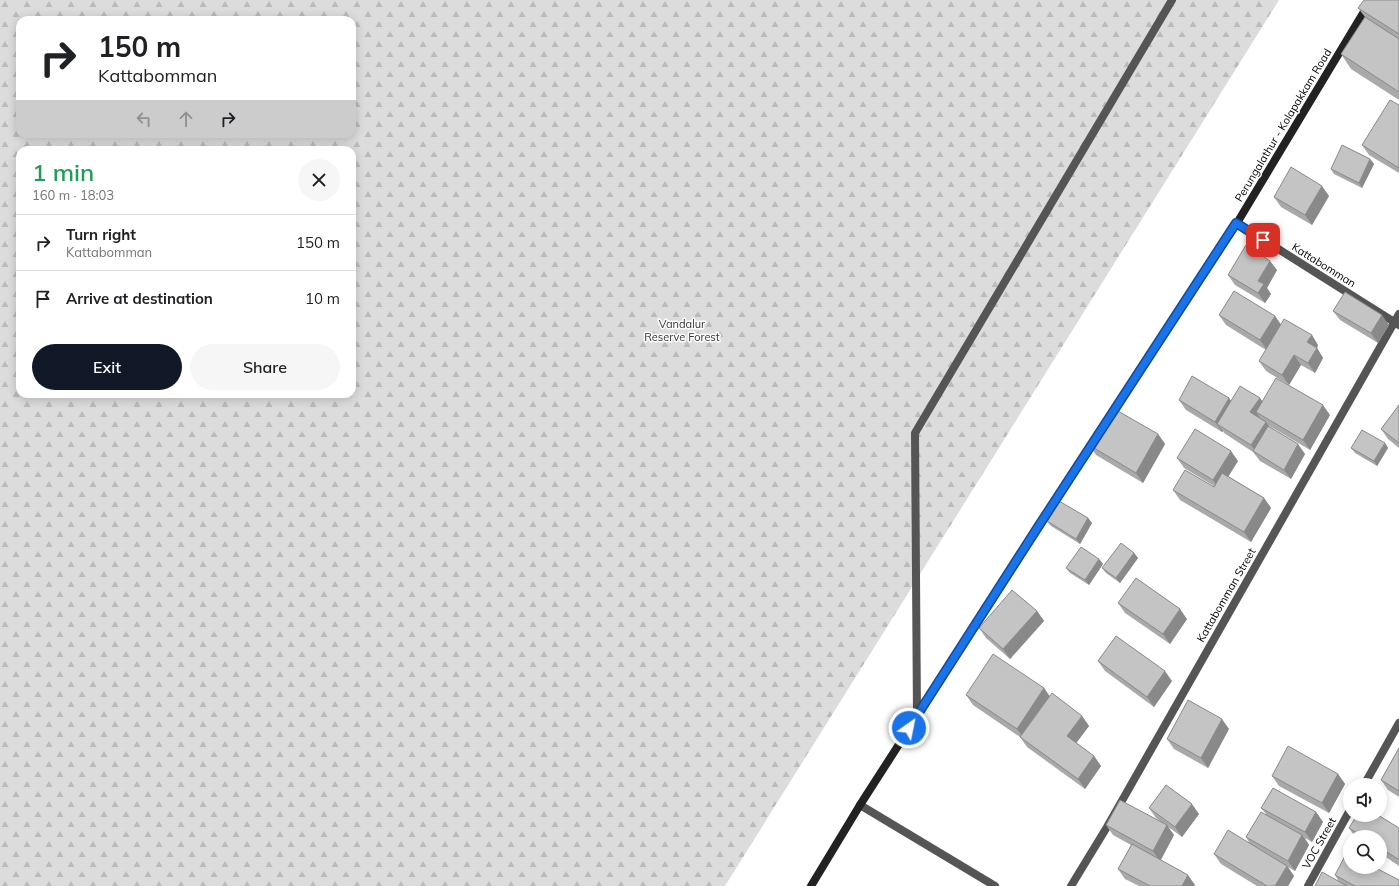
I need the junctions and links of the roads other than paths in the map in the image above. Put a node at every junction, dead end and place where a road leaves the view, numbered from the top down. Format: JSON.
{"nodes":[{"id":1,"x":1172,"y":0,"type":"edge"},
{"id":2,"x":1370,"y":0,"type":"edge"},
{"id":3,"x":1236,"y":223,"type":"junction"},
{"id":4,"x":1399,"y":314,"type":"edge"},
{"id":5,"x":1397,"y":324,"type":"edge"},
{"id":6,"x":917,"y":716,"type":"junction"},
{"id":7,"x":1399,"y":723,"type":"edge"},
{"id":8,"x":1368,"y":778,"type":"edge"},
{"id":9,"x":860,"y":805,"type":"junction"},
{"id":10,"x":1343,"y":822,"type":"edge"},
{"id":11,"x":811,"y":886,"type":"edge"},
{"id":12,"x":994,"y":886,"type":"edge"},
{"id":13,"x":1071,"y":886,"type":"edge"},
{"id":14,"x":1308,"y":886,"type":"edge"}],
"edges":[{"from":1,"to":6,"type":"street"},
{"from":2,"to":3,"type":"main road","name":"Perungalathur - Kolapakkam Road"},
{"from":3,"to":5,"type":"street","name":"Kattabomman"},
{"from":3,"to":6,"type":"main road","name":"Perungalathur - Kolapakkam Road"},
{"from":4,"to":5,"type":"street","name":"Kattabomman Street"},
{"from":5,"to":13,"type":"street","name":"Kattabomman Street"},
{"from":6,"to":9,"type":"main road","name":"Perungalathur - Kolapakkam Road"},
{"from":7,"to":8,"type":"street"},
{"from":9,"to":11,"type":"main road","name":"Perungalathur - Kolapakkam Road"},
{"from":9,"to":12,"type":"street"},
{"from":10,"to":14,"type":"street","name":"VOC Street"}]}
